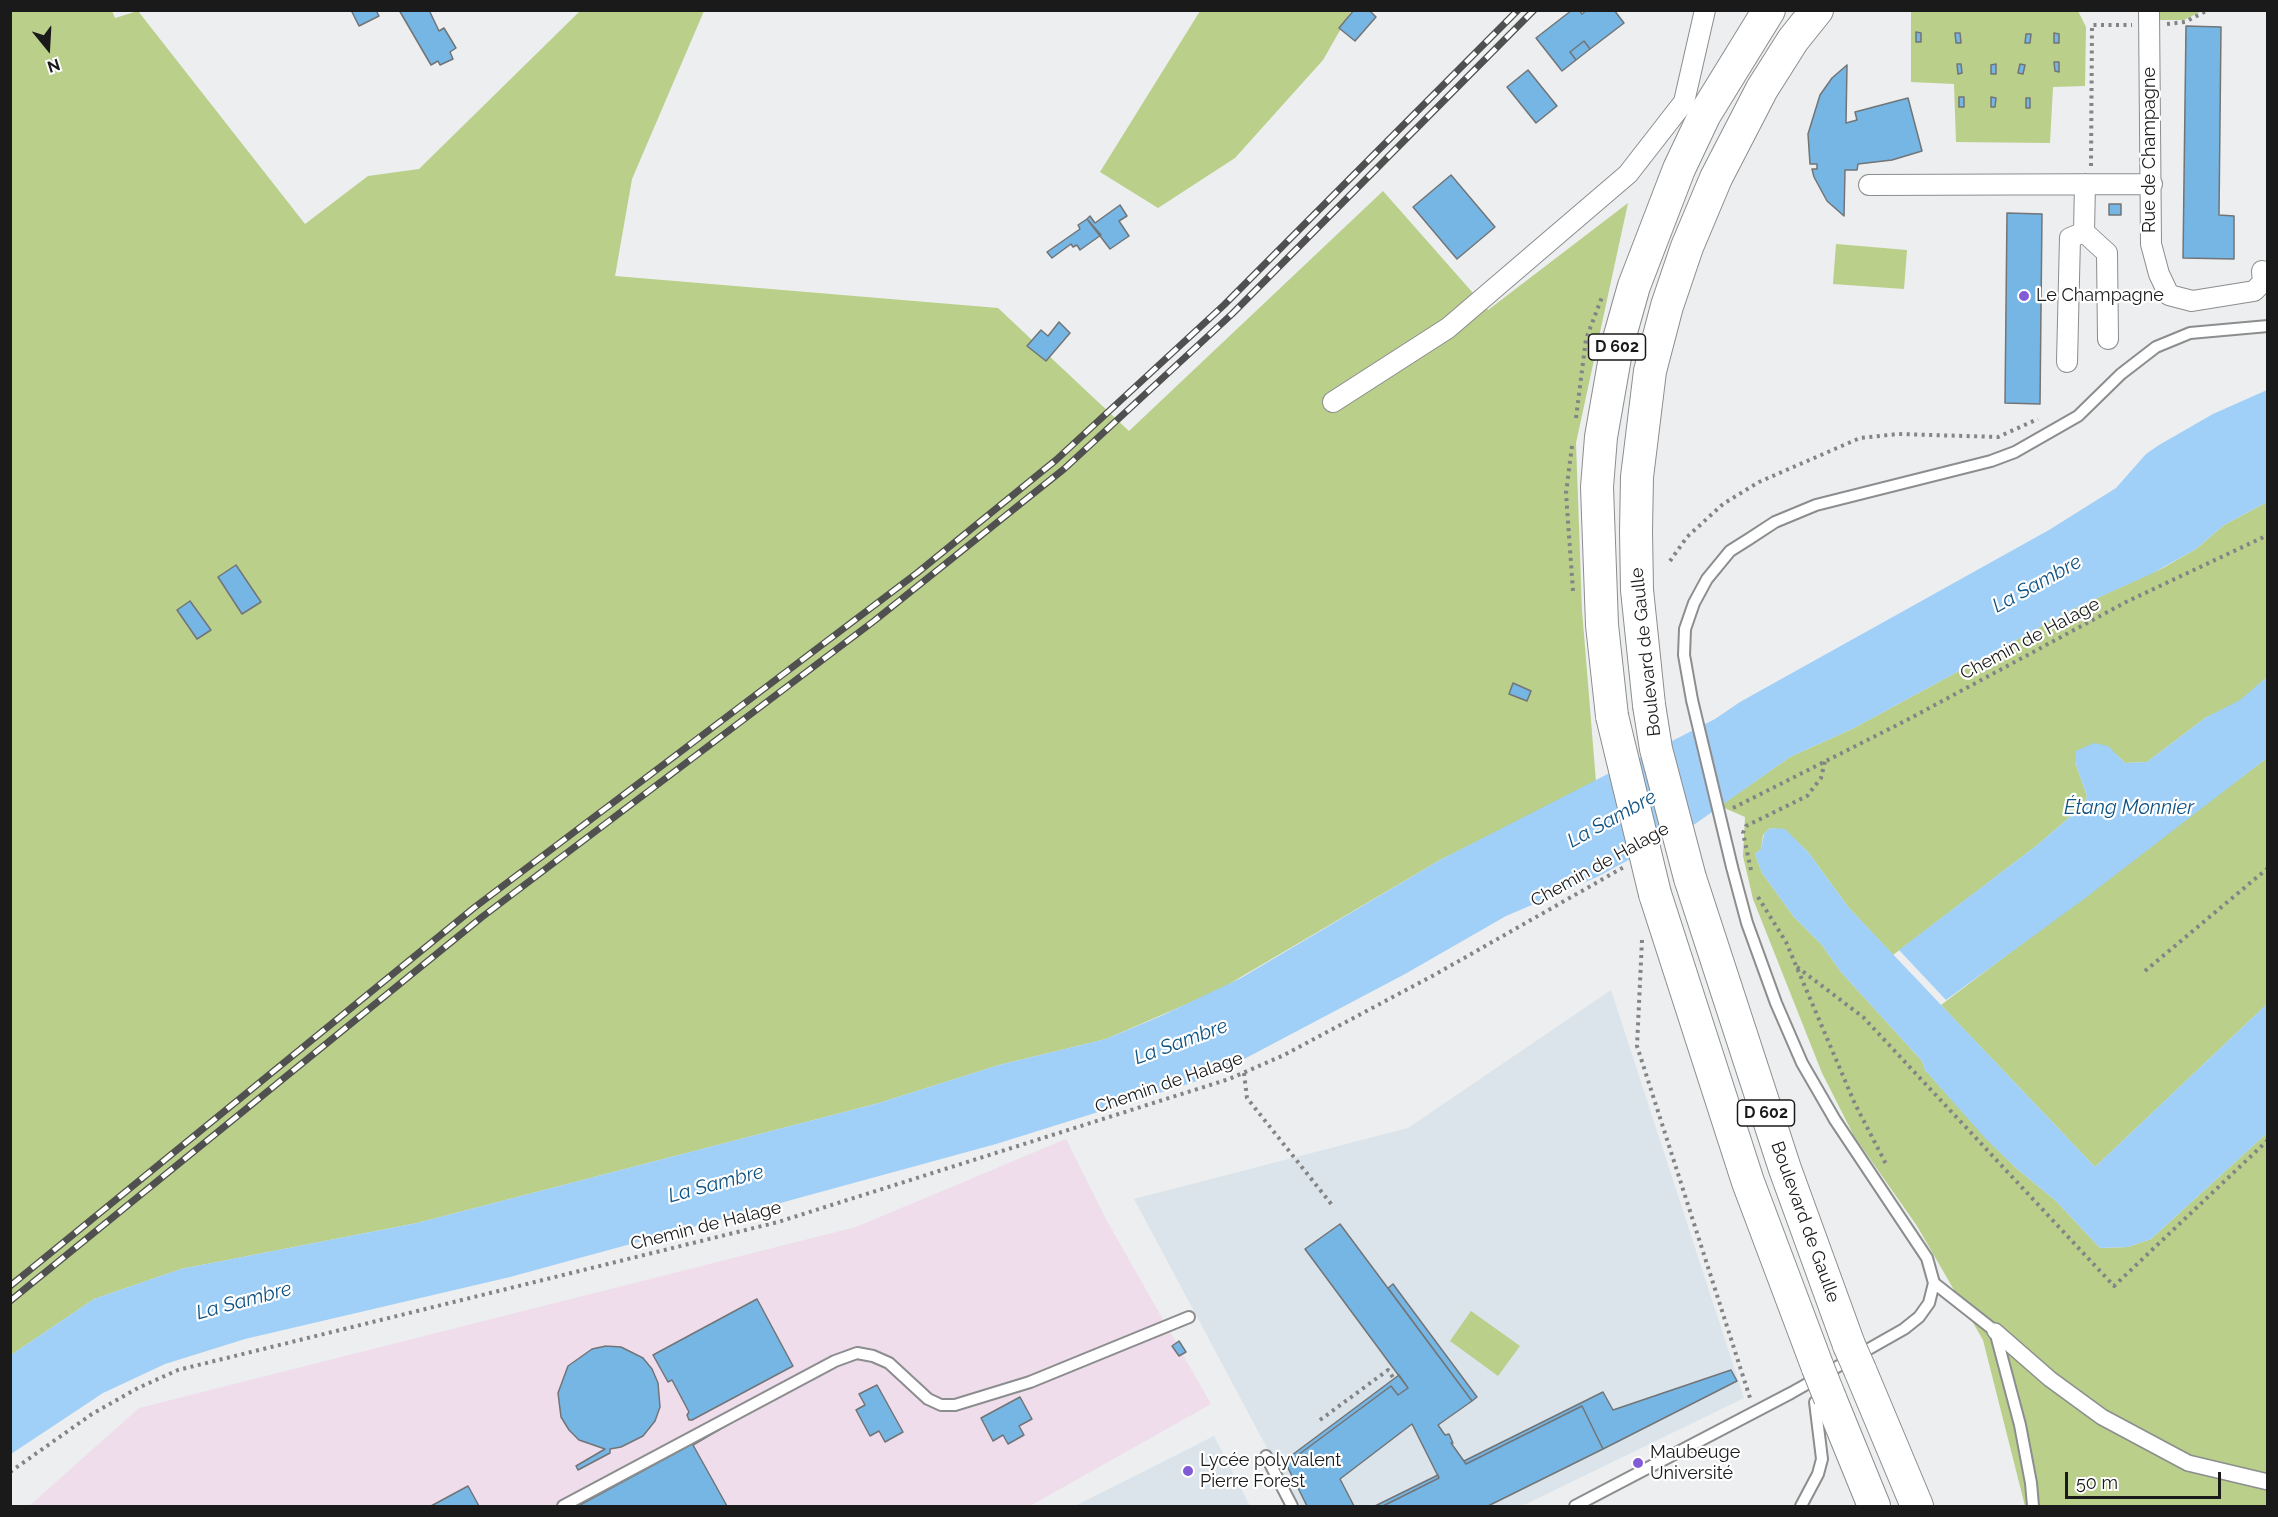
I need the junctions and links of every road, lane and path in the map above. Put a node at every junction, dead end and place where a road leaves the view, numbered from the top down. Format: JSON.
{"nodes":[{"id":1,"x":1705,"y":10,"type":"edge"},
{"id":2,"x":1769,"y":10,"type":"edge"},
{"id":3,"x":1817,"y":10,"type":"edge"},
{"id":4,"x":2208,"y":10,"type":"edge"},
{"id":5,"x":2149,"y":18,"type":"edge"},
{"id":6,"x":2088,"y":184,"type":"junction"},
{"id":7,"x":2152,"y":184,"type":"junction"},
{"id":8,"x":1869,"y":185,"type":"dead end"},
{"id":9,"x":2084,"y":232,"type":"junction"},
{"id":10,"x":2262,"y":271,"type":"dead end"},
{"id":11,"x":2268,"y":326,"type":"edge"},
{"id":12,"x":2108,"y":339,"type":"dead end"},
{"id":13,"x":2067,"y":362,"type":"dead end"},
{"id":14,"x":1333,"y":402,"type":"dead end"},
{"id":15,"x":2047,"y":414,"type":"dead end"},
{"id":16,"x":2268,"y":535,"type":"edge"},
{"id":17,"x":1670,"y":561,"type":"dead end"},
{"id":18,"x":1825,"y":760,"type":"junction"},
{"id":19,"x":1730,"y":810,"type":"dead end"},
{"id":20,"x":1633,"y":862,"type":"dead end"},
{"id":21,"x":2268,"y":868,"type":"edge"},
{"id":22,"x":1752,"y":879,"type":"dead end"},
{"id":23,"x":1754,"y":888,"type":"dead end"},
{"id":24,"x":1641,"y":931,"type":"dead end"},
{"id":25,"x":1797,"y":968,"type":"junction"},
{"id":26,"x":2145,"y":971,"type":"dead end"},
{"id":27,"x":1244,"y":1073,"type":"junction"},
{"id":28,"x":2268,"y":1140,"type":"edge"},
{"id":29,"x":1891,"y":1177,"type":"dead end"},
{"id":30,"x":1332,"y":1205,"type":"dead end"},
{"id":31,"x":1934,"y":1282,"type":"junction"},
{"id":32,"x":1189,"y":1317,"type":"dead end"},
{"id":33,"x":1995,"y":1331,"type":"junction"},
{"id":34,"x":1394,"y":1379,"type":"dead end"},
{"id":35,"x":1822,"y":1400,"type":"junction"},
{"id":36,"x":1755,"y":1413,"type":"junction"},
{"id":37,"x":1320,"y":1420,"type":"dead end"},
{"id":38,"x":1266,"y":1456,"type":"dead end"},
{"id":39,"x":10,"y":1472,"type":"edge"},
{"id":40,"x":2268,"y":1482,"type":"edge"},
{"id":41,"x":563,"y":1506,"type":"edge"},
{"id":42,"x":1292,"y":1506,"type":"edge"},
{"id":43,"x":1575,"y":1506,"type":"edge"},
{"id":44,"x":1801,"y":1506,"type":"edge"},
{"id":45,"x":1874,"y":1506,"type":"edge"},
{"id":46,"x":1917,"y":1506,"type":"edge"},
{"id":47,"x":2033,"y":1506,"type":"edge"}],
"edges":[{"from":1,"to":14,"type":"street"},
{"from":2,"to":35,"type":"main road","name":"Boulevard de Gaulle","number":"D 602","bridge":true},
{"from":3,"to":46,"type":"main road","name":"Boulevard de Gaulle","number":"D 602","bridge":true},
{"from":4,"to":5,"type":"path"},
{"from":5,"to":6,"type":"path"},
{"from":5,"to":7,"type":"street","name":"Rue de Champagne"},
{"from":6,"to":7,"type":"street"},
{"from":6,"to":8,"type":"street"},
{"from":6,"to":9,"type":"street"},
{"from":7,"to":10,"type":"street","name":"Rue de Champagne"},
{"from":9,"to":12,"type":"street"},
{"from":9,"to":13,"type":"street"},
{"from":11,"to":31,"type":"lane","bridge":true},
{"from":15,"to":17,"type":"path"},
{"from":16,"to":18,"type":"path","name":"Chemin de Halage"},
{"from":18,"to":19,"type":"path","name":"Chemin de Halage"},
{"from":18,"to":22,"type":"path"},
{"from":20,"to":27,"type":"path","name":"Chemin de Halage"},
{"from":21,"to":26,"type":"path"},
{"from":23,"to":25,"type":"path"},
{"from":24,"to":36,"type":"path"},
{"from":25,"to":28,"type":"path"},
{"from":25,"to":29,"type":"path"},
{"from":27,"to":30,"type":"path"},
{"from":27,"to":39,"type":"path","name":"Chemin de Halage"},
{"from":31,"to":33,"type":"lane"},
{"from":31,"to":36,"type":"lane"},
{"from":32,"to":41,"type":"lane"},
{"from":33,"to":40,"type":"street"},
{"from":33,"to":47,"type":"lane"},
{"from":34,"to":37,"type":"path"},
{"from":35,"to":44,"type":"lane"},
{"from":35,"to":45,"type":"main road","name":"Boulevard de Gaulle","number":"D 602"},
{"from":36,"to":43,"type":"lane"},
{"from":38,"to":42,"type":"lane"}]}
